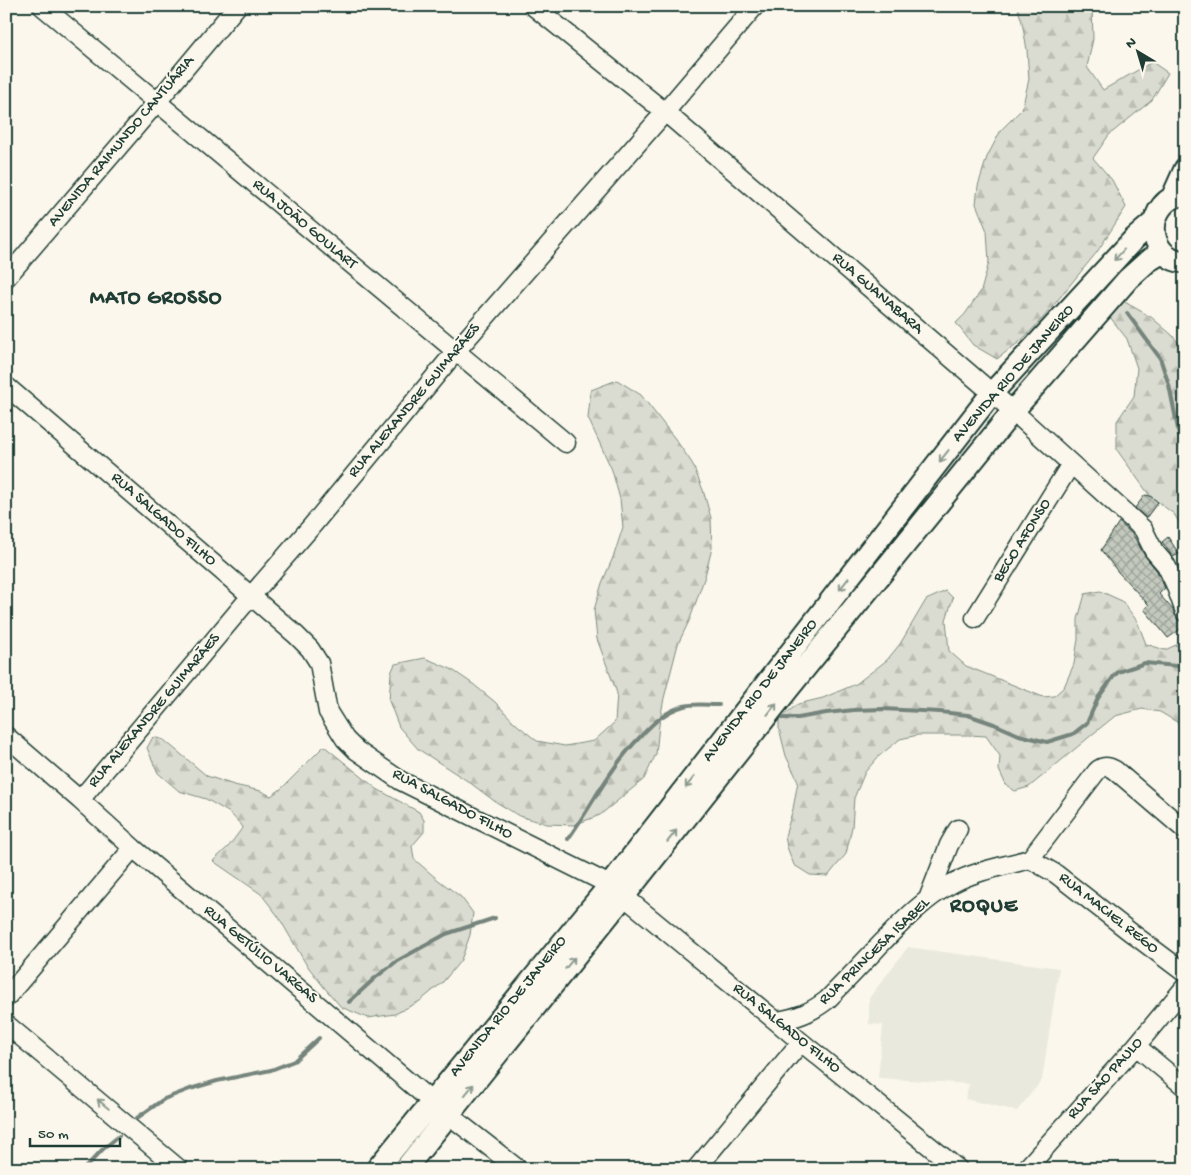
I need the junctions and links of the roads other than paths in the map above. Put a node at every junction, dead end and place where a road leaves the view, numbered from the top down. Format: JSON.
{"nodes":[{"id":1,"x":42,"y":6,"type":"edge"},
{"id":2,"x":237,"y":6,"type":"edge"},
{"id":3,"x":533,"y":6,"type":"edge"},
{"id":4,"x":755,"y":6,"type":"edge"},
{"id":5,"x":157,"y":102,"type":"junction"},
{"id":6,"x":665,"y":112,"type":"junction"},
{"id":7,"x":1185,"y":170,"type":"edge"},
{"id":8,"x":1178,"y":196,"type":"edge"},
{"id":9,"x":1155,"y":221,"type":"junction"},
{"id":10,"x":1163,"y":252,"type":"junction"},
{"id":11,"x":1185,"y":262,"type":"edge"},
{"id":12,"x":6,"y":278,"type":"edge"},
{"id":13,"x":456,"y":351,"type":"junction"},
{"id":14,"x":6,"y":386,"type":"edge"},
{"id":15,"x":992,"y":393,"type":"junction"},
{"id":16,"x":1013,"y":411,"type":"junction"},
{"id":17,"x":566,"y":443,"type":"dead end"},
{"id":18,"x":1071,"y":464,"type":"junction"},
{"id":19,"x":251,"y":596,"type":"junction"},
{"id":20,"x":1185,"y":612,"type":"edge"},
{"id":21,"x":975,"y":618,"type":"dead end"},
{"id":22,"x":6,"y":736,"type":"edge"},
{"id":23,"x":80,"y":800,"type":"junction"},
{"id":24,"x":958,"y":829,"type":"dead end"},
{"id":25,"x":1185,"y":830,"type":"edge"},
{"id":26,"x":133,"y":848,"type":"junction"},
{"id":27,"x":1030,"y":859,"type":"junction"},
{"id":28,"x":617,"y":891,"type":"junction"},
{"id":29,"x":928,"y":900,"type":"junction"},
{"id":30,"x":1185,"y":973,"type":"edge"},
{"id":31,"x":1185,"y":987,"type":"edge"},
{"id":32,"x":6,"y":998,"type":"edge"},
{"id":33,"x":776,"y":1021,"type":"junction"},
{"id":34,"x":6,"y":1024,"type":"edge"},
{"id":35,"x":800,"y":1042,"type":"junction"},
{"id":36,"x":1136,"y":1046,"type":"junction"},
{"id":37,"x":1185,"y":1087,"type":"edge"},
{"id":38,"x":432,"y":1101,"type":"junction"},
{"id":39,"x":449,"y":1116,"type":"junction"},
{"id":40,"x":179,"y":1169,"type":"edge"},
{"id":41,"x":377,"y":1169,"type":"edge"},
{"id":42,"x":405,"y":1169,"type":"edge"},
{"id":43,"x":518,"y":1169,"type":"edge"},
{"id":44,"x":696,"y":1169,"type":"edge"},
{"id":45,"x":958,"y":1169,"type":"edge"},
{"id":46,"x":1026,"y":1169,"type":"edge"}],
"edges":[{"from":1,"to":5,"type":"street","name":"RUA JOÃO GOULART"},
{"from":2,"to":5,"type":"street","name":"AVENIDA RAIMUNDO CANTUÁRIA"},
{"from":3,"to":6,"type":"street","name":"RUA GUANABARA"},
{"from":4,"to":6,"type":"street","name":"RUA ALEXANDRE GUIMARÃES"},
{"from":5,"to":12,"type":"street","name":"AVENIDA RAIMUNDO CANTUÁRIA"},
{"from":5,"to":13,"type":"street","name":"RUA JOÃO GOULART"},
{"from":6,"to":13,"type":"street","name":"RUA ALEXANDRE GUIMARÃES"},
{"from":6,"to":15,"type":"street","name":"RUA GUANABARA"},
{"from":7,"to":8,"type":"main road"},
{"from":8,"to":9,"type":"main road","name":"AVENIDA RIO DE JANEIRO"},
{"from":9,"to":10,"type":"main road"},
{"from":9,"to":15,"type":"main road","name":"AVENIDA RIO DE JANEIRO","one_way":true},
{"from":10,"to":11,"type":"main road"},
{"from":10,"to":16,"type":"main road","name":"AVENIDA RIO DE JANEIRO"},
{"from":13,"to":17,"type":"street","name":"RUA JOÃO GOULART"},
{"from":13,"to":19,"type":"street","name":"RUA ALEXANDRE GUIMARÃES"},
{"from":14,"to":19,"type":"street","name":"RUA SALGADO FILHO"},
{"from":15,"to":16,"type":"street","name":"RUA GUANABARA"},
{"from":15,"to":28,"type":"main road","name":"AVENIDA RIO DE JANEIRO","one_way":true},
{"from":16,"to":18,"type":"street","name":"RUA GUANABARA"},
{"from":28,"to":16,"type":"main road","name":"AVENIDA RIO DE JANEIRO","one_way":true},
{"from":18,"to":20,"type":"street","name":"RUA GUANABARA"},
{"from":18,"to":21,"type":"street","name":"BECO AFONSO"},
{"from":19,"to":23,"type":"street","name":"RUA ALEXANDRE GUIMARÃES"},
{"from":19,"to":28,"type":"street","name":"RUA SALGADO FILHO"},
{"from":22,"to":23,"type":"street","name":"RUA GETÚLIO VARGAS"},
{"from":23,"to":26,"type":"street","name":"RUA GETÚLIO VARGAS"},
{"from":24,"to":29,"type":"street"},
{"from":25,"to":27,"type":"street"},
{"from":26,"to":32,"type":"street"},
{"from":26,"to":38,"type":"street","name":"RUA GETÚLIO VARGAS"},
{"from":27,"to":29,"type":"street","name":"RUA PRINCESA ISABEL"},
{"from":27,"to":30,"type":"street","name":"RUA MACIEL REGO"},
{"from":28,"to":33,"type":"street","name":"RUA SALGADO FILHO"},
{"from":28,"to":38,"type":"main road","name":"AVENIDA RIO DE JANEIRO"},
{"from":39,"to":28,"type":"main road","name":"AVENIDA RIO DE JANEIRO","one_way":true},
{"from":29,"to":33,"type":"street","name":"RUA PRINCESA ISABEL"},
{"from":31,"to":36,"type":"street","name":"RUA SÃO PAULO"},
{"from":33,"to":35,"type":"street","name":"RUA SALGADO FILHO"},
{"from":40,"to":34,"type":"street","one_way":true},
{"from":35,"to":44,"type":"street"},
{"from":35,"to":45,"type":"street","name":"RUA SALGADO FILHO"},
{"from":36,"to":37,"type":"street"},
{"from":36,"to":46,"type":"street","name":"RUA SÃO PAULO"},
{"from":38,"to":39,"type":"street","name":"RUA GETÚLIO VARGAS"},
{"from":38,"to":41,"type":"main road","name":"AVENIDA RIO DE JANEIRO"},
{"from":39,"to":42,"type":"main road","name":"AVENIDA RIO DE JANEIRO"},
{"from":39,"to":43,"type":"street","name":"RUA GETÚLIO VARGAS"}]}
